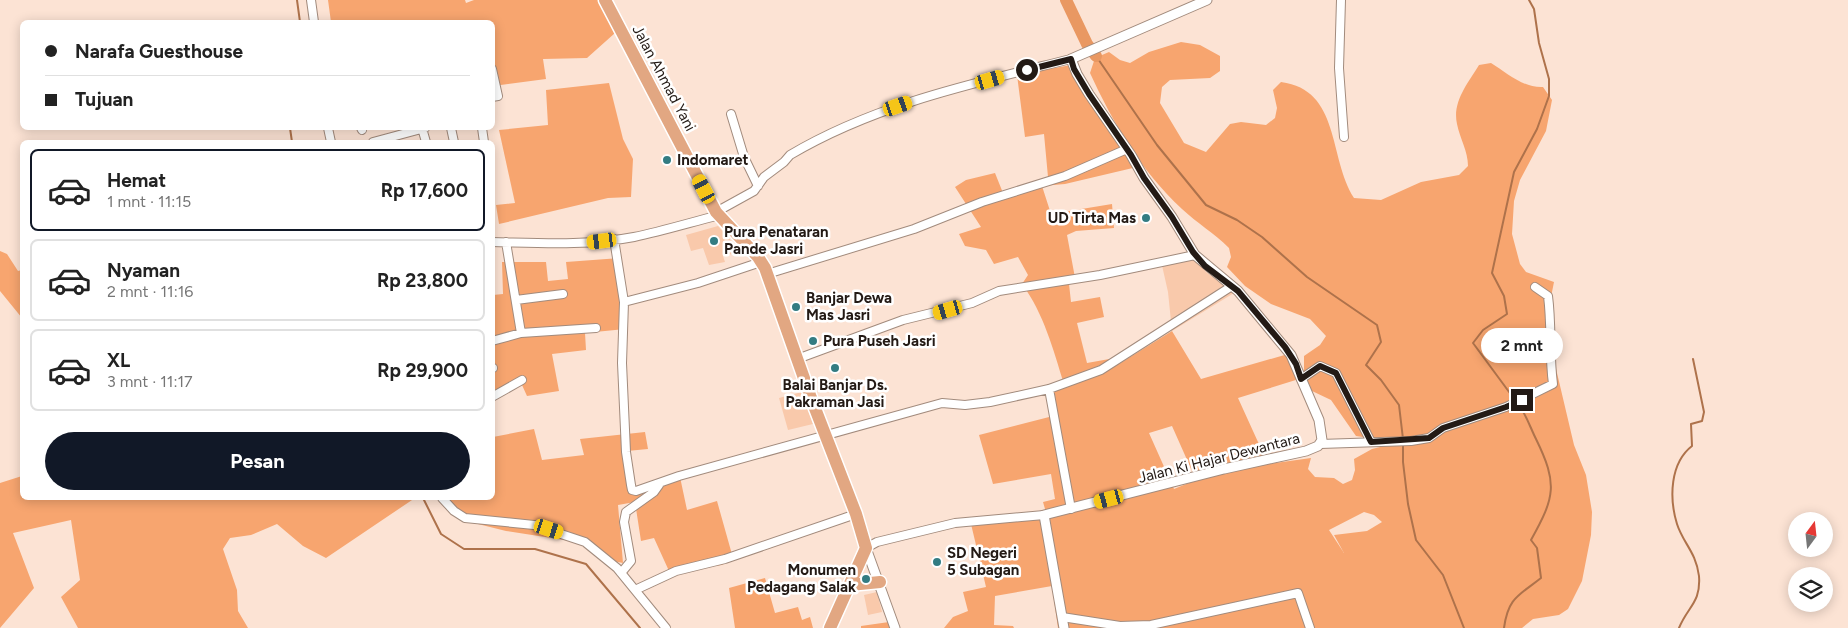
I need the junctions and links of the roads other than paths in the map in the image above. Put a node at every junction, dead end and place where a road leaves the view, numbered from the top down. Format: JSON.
{"nodes":[{"id":1,"x":311,"y":0,"type":"edge"},
{"id":2,"x":605,"y":0,"type":"edge"},
{"id":3,"x":1207,"y":0,"type":"edge"},
{"id":4,"x":1341,"y":0,"type":"edge"},
{"id":5,"x":314,"y":20,"type":"edge"},
{"id":6,"x":1071,"y":59,"type":"junction"},
{"id":7,"x":495,"y":81,"type":"edge"},
{"id":8,"x":495,"y":96,"type":"edge"},
{"id":9,"x":731,"y":114,"type":"dead end"},
{"id":10,"x":418,"y":130,"type":"edge"},
{"id":11,"x":1344,"y":137,"type":"dead end"},
{"id":12,"x":397,"y":139,"type":"edge"},
{"id":13,"x":1126,"y":149,"type":"junction"},
{"id":14,"x":758,"y":186,"type":"junction"},
{"id":15,"x":718,"y":214,"type":"junction"},
{"id":16,"x":614,"y":239,"type":"junction"},
{"id":17,"x":495,"y":242,"type":"edge"},
{"id":18,"x":506,"y":242,"type":"junction"},
{"id":19,"x":1195,"y":255,"type":"junction"},
{"id":20,"x":761,"y":262,"type":"junction"},
{"id":21,"x":767,"y":274,"type":"junction"},
{"id":22,"x":1232,"y":286,"type":"junction"},
{"id":23,"x":1535,"y":287,"type":"dead end"},
{"id":24,"x":563,"y":294,"type":"dead end"},
{"id":25,"x":516,"y":300,"type":"junction"},
{"id":26,"x":624,"y":302,"type":"junction"},
{"id":27,"x":596,"y":328,"type":"dead end"},
{"id":28,"x":521,"y":333,"type":"junction"},
{"id":29,"x":495,"y":340,"type":"edge"},
{"id":30,"x":797,"y":359,"type":"junction"},
{"id":31,"x":1301,"y":379,"type":"junction"},
{"id":32,"x":522,"y":380,"type":"dead end"},
{"id":33,"x":1049,"y":389,"type":"junction"},
{"id":34,"x":495,"y":395,"type":"edge"},
{"id":35,"x":825,"y":434,"type":"junction"},
{"id":36,"x":1371,"y":442,"type":"junction"},
{"id":37,"x":1320,"y":444,"type":"junction"},
{"id":38,"x":659,"y":485,"type":"junction"},
{"id":39,"x":444,"y":500,"type":"edge"},
{"id":40,"x":1071,"y":509,"type":"junction"},
{"id":41,"x":856,"y":514,"type":"junction"},
{"id":42,"x":1044,"y":516,"type":"junction"},
{"id":43,"x":866,"y":548,"type":"junction"},
{"id":44,"x":621,"y":573,"type":"junction"},
{"id":45,"x":880,"y":582,"type":"junction"},
{"id":46,"x":850,"y":585,"type":"junction"},
{"id":47,"x":635,"y":590,"type":"junction"},
{"id":48,"x":1062,"y":617,"type":"junction"},
{"id":49,"x":666,"y":628,"type":"edge"},
{"id":50,"x":830,"y":628,"type":"edge"},
{"id":51,"x":895,"y":628,"type":"edge"},
{"id":52,"x":1064,"y":628,"type":"edge"},
{"id":53,"x":1310,"y":628,"type":"edge"}],
"edges":[{"from":1,"to":5,"type":"street"},
{"from":2,"to":15,"type":"highway","name":"Jalan Ahmad Yani"},
{"from":3,"to":6,"type":"street"},
{"from":4,"to":11,"type":"street"},
{"from":6,"to":13,"type":"street","name":"Jalan Ki Hajar Dewantara"},
{"from":6,"to":14,"type":"street"},
{"from":7,"to":8,"type":"street"},
{"from":9,"to":14,"type":"street"},
{"from":10,"to":12,"type":"street"},
{"from":13,"to":19,"type":"street","name":"Jalan Ki Hajar Dewantara"},
{"from":13,"to":21,"type":"street"},
{"from":14,"to":15,"type":"street"},
{"from":15,"to":16,"type":"street"},
{"from":15,"to":20,"type":"highway","name":"Jalan Ahmad Yani"},
{"from":16,"to":18,"type":"street"},
{"from":16,"to":26,"type":"street"},
{"from":17,"to":18,"type":"street"},
{"from":18,"to":25,"type":"street"},
{"from":19,"to":22,"type":"street","name":"Jalan Ki Hajar Dewantara"},
{"from":19,"to":30,"type":"street"},
{"from":20,"to":21,"type":"highway","name":"Jalan Ahmad Yani"},
{"from":20,"to":26,"type":"street"},
{"from":21,"to":30,"type":"highway","name":"Jalan Ahmad Yani"},
{"from":22,"to":31,"type":"street","name":"Jalan Ki Hajar Dewantara"},
{"from":22,"to":33,"type":"street"},
{"from":23,"to":36,"type":"street"},
{"from":24,"to":25,"type":"street"},
{"from":25,"to":28,"type":"street"},
{"from":26,"to":38,"type":"street"},
{"from":27,"to":28,"type":"street"},
{"from":28,"to":29,"type":"street"},
{"from":30,"to":35,"type":"highway","name":"Jalan Ahmad Yani"},
{"from":31,"to":36,"type":"street"},
{"from":31,"to":37,"type":"street","name":"Jalan Ki Hajar Dewantara"},
{"from":32,"to":34,"type":"street"},
{"from":33,"to":35,"type":"street"},
{"from":33,"to":40,"type":"street"},
{"from":35,"to":38,"type":"street"},
{"from":35,"to":41,"type":"highway","name":"Jalan Ahmad Yani"},
{"from":36,"to":37,"type":"street"},
{"from":37,"to":40,"type":"street","name":"Jalan Ki Hajar Dewantara"},
{"from":38,"to":44,"type":"street"},
{"from":39,"to":44,"type":"street"},
{"from":40,"to":42,"type":"street","name":"Jalan Ki Hajar Dewantara"},
{"from":41,"to":43,"type":"highway","name":"Jalan Ahmad Yani"},
{"from":41,"to":47,"type":"street"},
{"from":42,"to":43,"type":"street"},
{"from":42,"to":48,"type":"street"},
{"from":43,"to":45,"type":"street"},
{"from":43,"to":46,"type":"highway"},
{"from":44,"to":47,"type":"street"},
{"from":45,"to":46,"type":"highway"},
{"from":45,"to":51,"type":"street"},
{"from":46,"to":50,"type":"highway"},
{"from":47,"to":49,"type":"street"},
{"from":48,"to":52,"type":"street"},
{"from":48,"to":53,"type":"street"}]}
